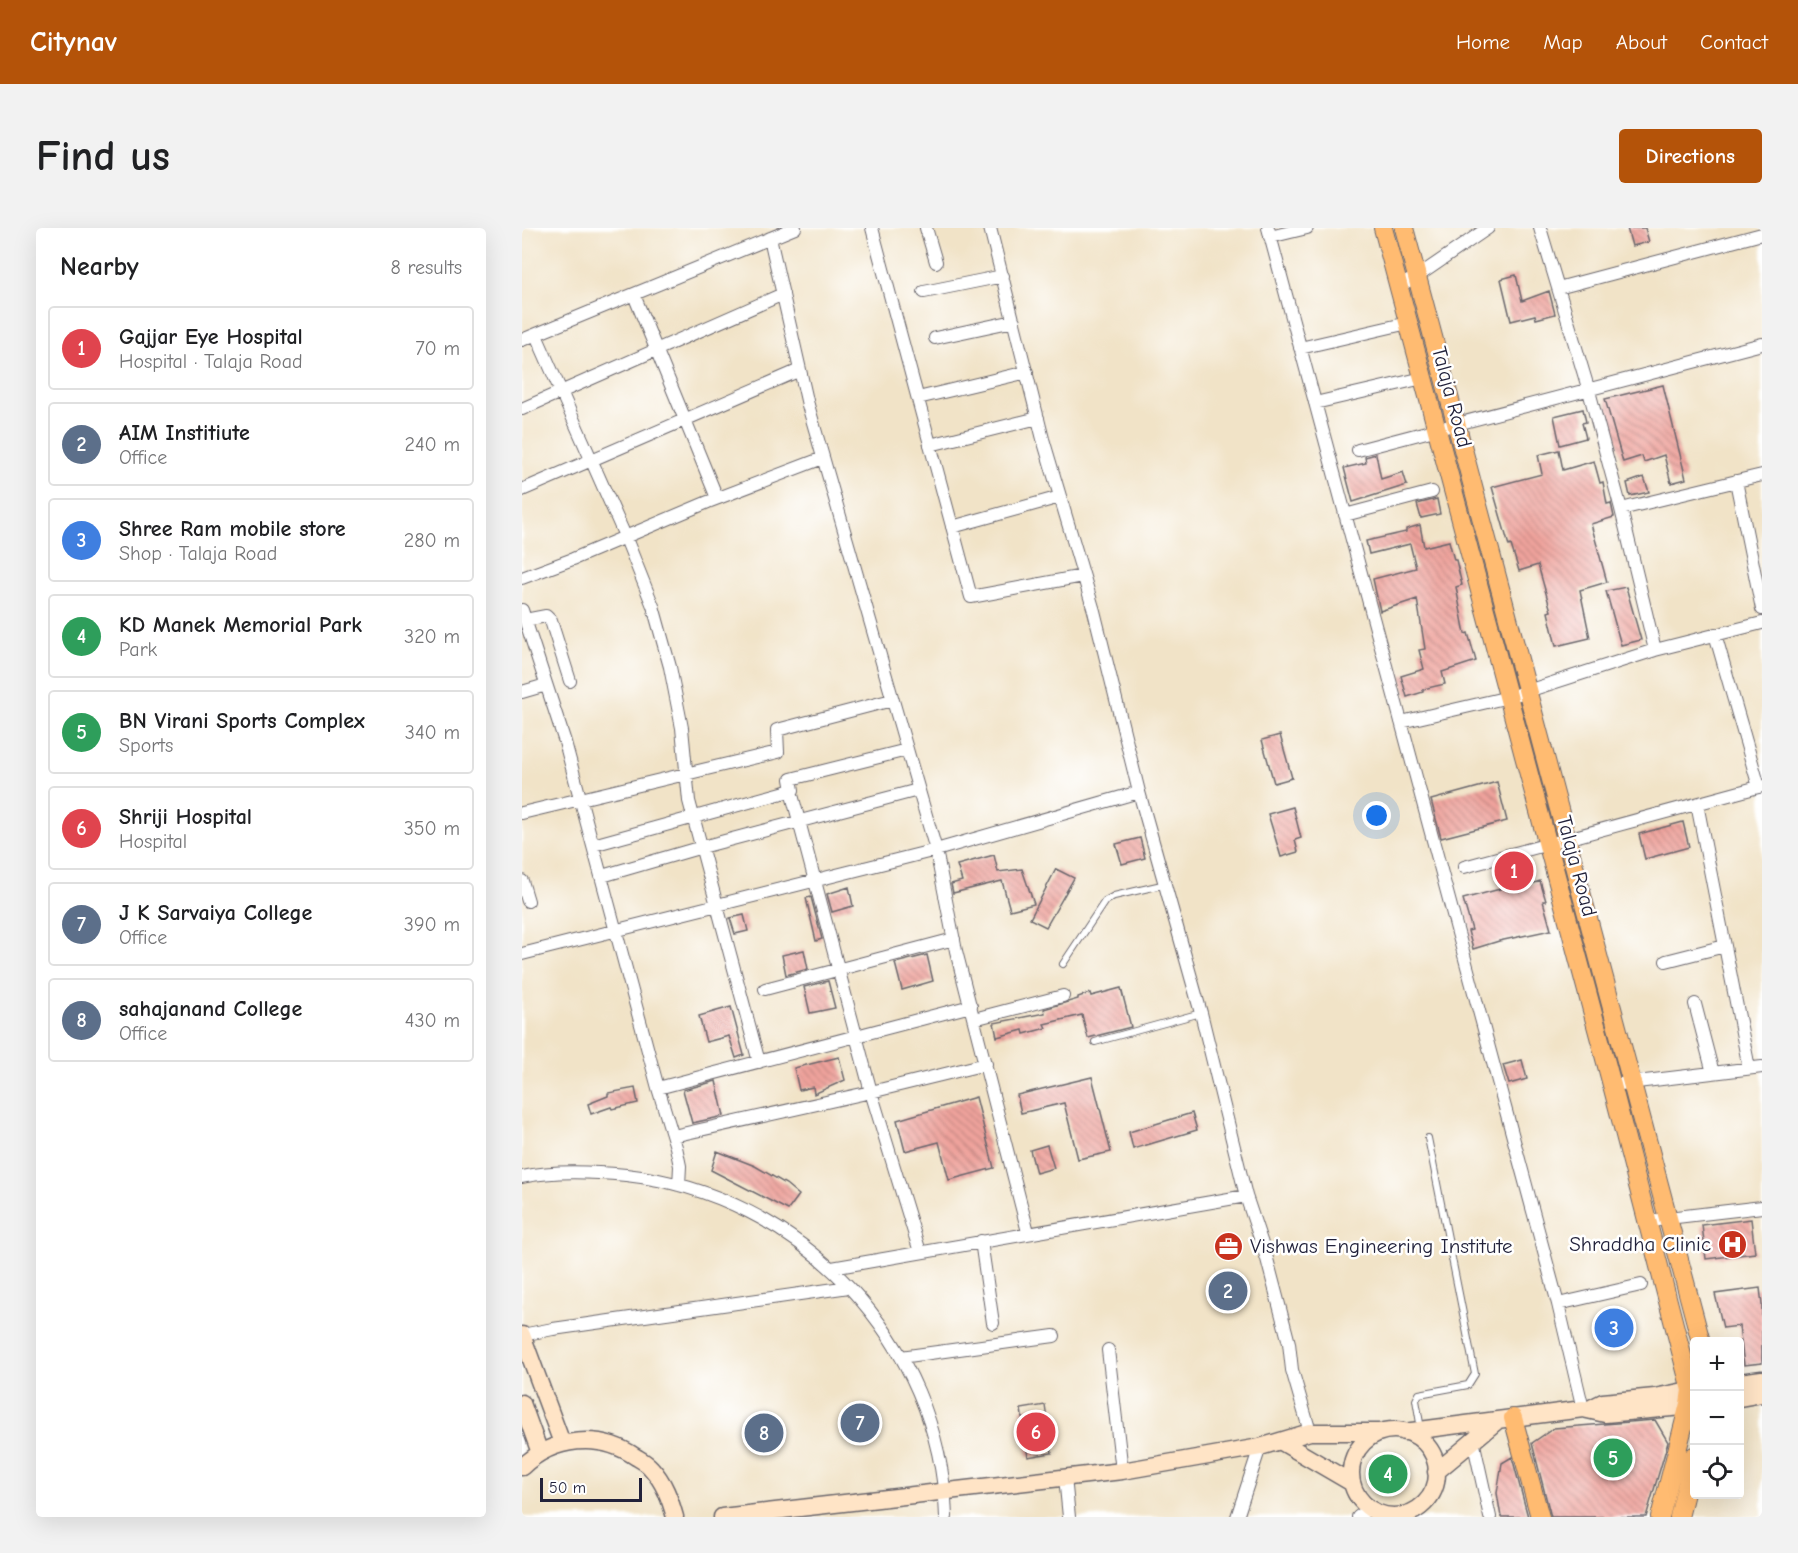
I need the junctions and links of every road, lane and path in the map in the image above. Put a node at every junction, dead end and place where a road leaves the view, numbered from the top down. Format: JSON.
{"nodes":[{"id":1,"x":795,"y":228,"type":"edge"},
{"id":2,"x":872,"y":228,"type":"edge"},
{"id":3,"x":926,"y":228,"type":"edge"},
{"id":4,"x":990,"y":228,"type":"edge"},
{"id":5,"x":1307,"y":228,"type":"edge"},
{"id":6,"x":1383,"y":228,"type":"edge"},
{"id":7,"x":1404,"y":228,"type":"edge"},
{"id":8,"x":1488,"y":228,"type":"edge"},
{"id":9,"x":1540,"y":228,"type":"edge"},
{"id":10,"x":1269,"y":232,"type":"edge"},
{"id":11,"x":1762,"y":234,"type":"edge"},
{"id":12,"x":770,"y":238,"type":"junction"},
{"id":13,"x":936,"y":262,"type":"dead end"},
{"id":14,"x":1003,"y":276,"type":"junction"},
{"id":15,"x":1418,"y":276,"type":"junction"},
{"id":16,"x":1399,"y":286,"type":"junction"},
{"id":17,"x":1558,"y":288,"type":"junction"},
{"id":18,"x":924,"y":292,"type":"dead end"},
{"id":19,"x":783,"y":294,"type":"junction"},
{"id":20,"x":634,"y":295,"type":"junction"},
{"id":21,"x":1014,"y":321,"type":"junction"},
{"id":22,"x":1408,"y":323,"type":"junction"},
{"id":23,"x":536,"y":335,"type":"junction"},
{"id":24,"x":935,"y":338,"type":"dead end"},
{"id":25,"x":522,"y":340,"type":"edge"},
{"id":26,"x":1762,"y":344,"type":"edge"},
{"id":27,"x":1300,"y":348,"type":"junction"},
{"id":28,"x":657,"y":351,"type":"junction"},
{"id":29,"x":800,"y":370,"type":"junction"},
{"id":30,"x":1027,"y":372,"type":"junction"},
{"id":31,"x":1423,"y":378,"type":"junction"},
{"id":32,"x":1589,"y":390,"type":"junction"},
{"id":33,"x":561,"y":393,"type":"junction"},
{"id":34,"x":918,"y":398,"type":"junction"},
{"id":35,"x":1314,"y":403,"type":"junction"},
{"id":36,"x":522,"y":409,"type":"edge"},
{"id":37,"x":1038,"y":418,"type":"junction"},
{"id":38,"x":685,"y":419,"type":"junction"},
{"id":39,"x":1458,"y":426,"type":"junction"},
{"id":40,"x":1437,"y":430,"type":"junction"},
{"id":41,"x":930,"y":445,"type":"junction"},
{"id":42,"x":1358,"y":450,"type":"dead end"},
{"id":43,"x":823,"y":458,"type":"junction"},
{"id":44,"x":591,"y":461,"type":"junction"},
{"id":45,"x":1762,"y":475,"type":"edge"},
{"id":46,"x":1736,"y":481,"type":"junction"},
{"id":47,"x":522,"y":490,"type":"edge"},
{"id":48,"x":1432,"y":492,"type":"dead end"},
{"id":49,"x":1060,"y":497,"type":"junction"},
{"id":50,"x":717,"y":498,"type":"junction"},
{"id":51,"x":1621,"y":509,"type":"junction"},
{"id":52,"x":1345,"y":515,"type":"junction"},
{"id":53,"x":952,"y":527,"type":"junction"},
{"id":54,"x":626,"y":536,"type":"junction"},
{"id":55,"x":524,"y":573,"type":"edge"},
{"id":56,"x":1083,"y":576,"type":"junction"},
{"id":57,"x":1762,"y":609,"type":"edge"},
{"id":58,"x":524,"y":615,"type":"edge"},
{"id":59,"x":1762,"y":623,"type":"edge"},
{"id":60,"x":1715,"y":634,"type":"junction"},
{"id":61,"x":1655,"y":650,"type":"junction"},
{"id":62,"x":570,"y":681,"type":"dead end"},
{"id":63,"x":546,"y":685,"type":"junction"},
{"id":64,"x":522,"y":692,"type":"edge"},
{"id":65,"x":1527,"y":692,"type":"junction"},
{"id":66,"x":1509,"y":697,"type":"junction"},
{"id":67,"x":892,"y":700,"type":"junction"},
{"id":68,"x":1401,"y":722,"type":"junction"},
{"id":69,"x":907,"y":750,"type":"junction"},
{"id":70,"x":686,"y":775,"type":"junction"},
{"id":71,"x":1761,"y":787,"type":"edge"},
{"id":72,"x":918,"y":790,"type":"junction"},
{"id":73,"x":791,"y":791,"type":"junction"},
{"id":74,"x":1139,"y":792,"type":"junction"},
{"id":75,"x":581,"y":798,"type":"junction"},
{"id":76,"x":1697,"y":804,"type":"junction"},
{"id":77,"x":522,"y":813,"type":"edge"},
{"id":78,"x":694,"y":817,"type":"junction"},
{"id":79,"x":800,"y":822,"type":"junction"},
{"id":80,"x":1567,"y":838,"type":"junction"},
{"id":81,"x":1548,"y":843,"type":"junction"},
{"id":82,"x":593,"y":845,"type":"junction"},
{"id":83,"x":702,"y":847,"type":"junction"},
{"id":84,"x":936,"y":849,"type":"junction"},
{"id":85,"x":1464,"y":867,"type":"dead end"},
{"id":86,"x":602,"y":876,"type":"junction"},
{"id":87,"x":816,"y":880,"type":"junction"},
{"id":88,"x":522,"y":881,"type":"edge"},
{"id":89,"x":1166,"y":884,"type":"junction"},
{"id":90,"x":528,"y":901,"type":"dead end"},
{"id":91,"x":717,"y":906,"type":"junction"},
{"id":92,"x":615,"y":932,"type":"junction"},
{"id":93,"x":954,"y":939,"type":"junction"},
{"id":94,"x":1725,"y":946,"type":"junction"},
{"id":95,"x":522,"y":954,"type":"edge"},
{"id":96,"x":1666,"y":961,"type":"dead end"},
{"id":97,"x":1064,"y":964,"type":"dead end"},
{"id":98,"x":839,"y":970,"type":"junction"},
{"id":99,"x":765,"y":989,"type":"dead end"},
{"id":100,"x":1063,"y":996,"type":"dead end"},
{"id":101,"x":1695,"y":1004,"type":"dead end"},
{"id":102,"x":971,"y":1006,"type":"junction"},
{"id":103,"x":1201,"y":1013,"type":"junction"},
{"id":104,"x":974,"y":1020,"type":"junction"},
{"id":105,"x":856,"y":1037,"type":"junction"},
{"id":106,"x":1095,"y":1042,"type":"dead end"},
{"id":107,"x":759,"y":1062,"type":"junction"},
{"id":108,"x":986,"y":1064,"type":"junction"},
{"id":109,"x":1762,"y":1067,"type":"edge"},
{"id":110,"x":1749,"y":1068,"type":"junction"},
{"id":111,"x":1713,"y":1073,"type":"junction"},
{"id":112,"x":1632,"y":1083,"type":"junction"},
{"id":113,"x":1612,"y":1084,"type":"junction"},
{"id":114,"x":658,"y":1088,"type":"junction"},
{"id":115,"x":871,"y":1092,"type":"junction"},
{"id":116,"x":674,"y":1136,"type":"junction"},
{"id":117,"x":1428,"y":1138,"type":"dead end"},
{"id":118,"x":522,"y":1177,"type":"edge"},
{"id":119,"x":679,"y":1185,"type":"junction"},
{"id":120,"x":1246,"y":1196,"type":"junction"},
{"id":121,"x":1762,"y":1207,"type":"edge"},
{"id":122,"x":1668,"y":1218,"type":"junction"},
{"id":123,"x":1648,"y":1222,"type":"junction"},
{"id":124,"x":1028,"y":1232,"type":"junction"},
{"id":125,"x":981,"y":1241,"type":"junction"},
{"id":126,"x":920,"y":1252,"type":"junction"},
{"id":127,"x":832,"y":1268,"type":"junction"},
{"id":128,"x":1641,"y":1285,"type":"dead end"},
{"id":129,"x":849,"y":1287,"type":"junction"},
{"id":130,"x":1558,"y":1304,"type":"junction"},
{"id":131,"x":993,"y":1323,"type":"dead end"},
{"id":132,"x":522,"y":1335,"type":"edge"},
{"id":133,"x":1054,"y":1336,"type":"dead end"},
{"id":134,"x":1700,"y":1337,"type":"edge"},
{"id":135,"x":1108,"y":1350,"type":"dead end"},
{"id":136,"x":901,"y":1357,"type":"junction"},
{"id":137,"x":1762,"y":1379,"type":"edge"},
{"id":138,"x":1744,"y":1381,"type":"edge"},
{"id":139,"x":1690,"y":1391,"type":"edge"},
{"id":140,"x":1762,"y":1394,"type":"edge"},
{"id":141,"x":1744,"y":1397,"type":"edge"},
{"id":142,"x":1690,"y":1398,"type":"edge"},
{"id":143,"x":522,"y":1403,"type":"edge"},
{"id":144,"x":1690,"y":1405,"type":"edge"},
{"id":145,"x":1586,"y":1409,"type":"junction"},
{"id":146,"x":1505,"y":1419,"type":"junction"},
{"id":147,"x":1421,"y":1430,"type":"junction"},
{"id":148,"x":1310,"y":1432,"type":"junction"},
{"id":149,"x":1380,"y":1432,"type":"junction"},
{"id":150,"x":1404,"y":1432,"type":"junction"},
{"id":151,"x":1473,"y":1440,"type":"junction"},
{"id":152,"x":1280,"y":1441,"type":"junction"},
{"id":153,"x":562,"y":1443,"type":"junction"},
{"id":154,"x":1260,"y":1447,"type":"junction"},
{"id":155,"x":540,"y":1453,"type":"junction"},
{"id":156,"x":522,"y":1467,"type":"edge"},
{"id":157,"x":1122,"y":1471,"type":"junction"},
{"id":158,"x":1436,"y":1472,"type":"junction"},
{"id":159,"x":1690,"y":1475,"type":"edge"},
{"id":160,"x":1065,"y":1477,"type":"junction"},
{"id":161,"x":1352,"y":1483,"type":"junction"},
{"id":162,"x":945,"y":1491,"type":"junction"},
{"id":163,"x":1421,"y":1511,"type":"edge"},
{"id":164,"x":1370,"y":1513,"type":"edge"},
{"id":165,"x":675,"y":1517,"type":"edge"},
{"id":166,"x":722,"y":1517,"type":"edge"},
{"id":167,"x":946,"y":1517,"type":"edge"},
{"id":168,"x":1068,"y":1517,"type":"edge"},
{"id":169,"x":1237,"y":1517,"type":"edge"},
{"id":170,"x":1490,"y":1517,"type":"edge"},
{"id":171,"x":1540,"y":1517,"type":"edge"},
{"id":172,"x":1660,"y":1517,"type":"edge"},
{"id":173,"x":1679,"y":1517,"type":"edge"}],
"edges":[{"from":1,"to":12,"type":"street"},
{"from":2,"to":34,"type":"street"},
{"from":3,"to":13,"type":"street"},
{"from":4,"to":14,"type":"street"},
{"from":5,"to":10,"type":"street"},
{"from":6,"to":16,"type":"main road","name":"Talaja Road"},
{"from":7,"to":15,"type":"main road","name":"Talaja Road"},
{"from":8,"to":15,"type":"street"},
{"from":9,"to":17,"type":"street"},
{"from":10,"to":27,"type":"street"},
{"from":11,"to":17,"type":"street"},
{"from":12,"to":19,"type":"street"},
{"from":12,"to":20,"type":"street"},
{"from":14,"to":18,"type":"street"},
{"from":14,"to":21,"type":"street"},
{"from":15,"to":16,"type":"street"},
{"from":15,"to":39,"type":"main road","name":"Talaja Road"},
{"from":16,"to":22,"type":"main road","name":"Talaja Road"},
{"from":17,"to":32,"type":"street"},
{"from":19,"to":28,"type":"street"},
{"from":19,"to":29,"type":"street"},
{"from":20,"to":23,"type":"street"},
{"from":20,"to":28,"type":"street"},
{"from":21,"to":24,"type":"street"},
{"from":21,"to":30,"type":"street"},
{"from":22,"to":27,"type":"street"},
{"from":22,"to":31,"type":"main road","name":"Talaja Road"},
{"from":23,"to":25,"type":"street"},
{"from":23,"to":33,"type":"street"},
{"from":26,"to":32,"type":"street"},
{"from":27,"to":35,"type":"street"},
{"from":28,"to":33,"type":"street"},
{"from":28,"to":38,"type":"street"},
{"from":29,"to":38,"type":"street"},
{"from":29,"to":43,"type":"street"},
{"from":30,"to":34,"type":"street"},
{"from":30,"to":37,"type":"street"},
{"from":31,"to":35,"type":"street"},
{"from":31,"to":40,"type":"main road","name":"Talaja Road"},
{"from":32,"to":39,"type":"street"},
{"from":32,"to":51,"type":"street"},
{"from":33,"to":36,"type":"street"},
{"from":33,"to":44,"type":"street"},
{"from":34,"to":41,"type":"street"},
{"from":35,"to":52,"type":"street"},
{"from":37,"to":41,"type":"street"},
{"from":37,"to":49,"type":"street"},
{"from":38,"to":44,"type":"street"},
{"from":38,"to":50,"type":"street"},
{"from":39,"to":40,"type":"street"},
{"from":39,"to":65,"type":"main road","name":"Talaja Road"},
{"from":40,"to":42,"type":"street"},
{"from":40,"to":66,"type":"main road","name":"Talaja Road"},
{"from":41,"to":53,"type":"street"},
{"from":43,"to":50,"type":"street"},
{"from":43,"to":67,"type":"street"},
{"from":44,"to":47,"type":"street"},
{"from":44,"to":54,"type":"street"},
{"from":45,"to":46,"type":"street"},
{"from":46,"to":51,"type":"street"},
{"from":46,"to":57,"type":"street"},
{"from":48,"to":52,"type":"street"},
{"from":49,"to":53,"type":"street"},
{"from":49,"to":56,"type":"street"},
{"from":50,"to":54,"type":"street"},
{"from":51,"to":61,"type":"street"},
{"from":52,"to":68,"type":"street"},
{"from":53,"to":56,"type":"street"},
{"from":54,"to":55,"type":"street"},
{"from":54,"to":70,"type":"street"},
{"from":56,"to":74,"type":"street"},
{"from":58,"to":62,"type":"street"},
{"from":58,"to":63,"type":"street"},
{"from":59,"to":60,"type":"street"},
{"from":60,"to":61,"type":"street"},
{"from":60,"to":71,"type":"street"},
{"from":61,"to":65,"type":"street"},
{"from":63,"to":64,"type":"street"},
{"from":63,"to":75,"type":"street"},
{"from":65,"to":66,"type":"street"},
{"from":65,"to":80,"type":"main road","name":"Talaja Road"},
{"from":66,"to":68,"type":"street"},
{"from":66,"to":81,"type":"main road","name":"Talaja Road"},
{"from":67,"to":69,"type":"street"},
{"from":67,"to":70,"type":"street"},
{"from":68,"to":130,"type":"street"},
{"from":69,"to":72,"type":"street"},
{"from":69,"to":73,"type":"street"},
{"from":70,"to":75,"type":"street"},
{"from":70,"to":78,"type":"street"},
{"from":71,"to":76,"type":"street"},
{"from":72,"to":79,"type":"street"},
{"from":72,"to":84,"type":"street"},
{"from":73,"to":78,"type":"street"},
{"from":73,"to":79,"type":"street"},
{"from":74,"to":84,"type":"street"},
{"from":74,"to":89,"type":"street"},
{"from":75,"to":77,"type":"street"},
{"from":75,"to":82,"type":"street"},
{"from":76,"to":80,"type":"street"},
{"from":76,"to":94,"type":"street"},
{"from":78,"to":82,"type":"street"},
{"from":78,"to":83,"type":"street"},
{"from":79,"to":83,"type":"street"},
{"from":79,"to":87,"type":"street"},
{"from":80,"to":81,"type":"street"},
{"from":80,"to":112,"type":"main road","name":"Talaja Road"},
{"from":81,"to":85,"type":"street"},
{"from":81,"to":113,"type":"main road","name":"Talaja Road"},
{"from":82,"to":86,"type":"street"},
{"from":83,"to":86,"type":"street"},
{"from":83,"to":91,"type":"street"},
{"from":84,"to":87,"type":"street"},
{"from":84,"to":93,"type":"street"},
{"from":86,"to":92,"type":"street"},
{"from":87,"to":91,"type":"street"},
{"from":87,"to":98,"type":"street"},
{"from":88,"to":90,"type":"street"},
{"from":89,"to":97,"type":"lane"},
{"from":89,"to":103,"type":"street"},
{"from":91,"to":92,"type":"street"},
{"from":91,"to":107,"type":"street"},
{"from":92,"to":95,"type":"street"},
{"from":92,"to":114,"type":"street"},
{"from":93,"to":98,"type":"street"},
{"from":93,"to":102,"type":"street"},
{"from":94,"to":96,"type":"street"},
{"from":94,"to":110,"type":"street"},
{"from":98,"to":99,"type":"street"},
{"from":98,"to":105,"type":"street"},
{"from":100,"to":104,"type":"street"},
{"from":101,"to":111,"type":"street"},
{"from":102,"to":104,"type":"street"},
{"from":102,"to":105,"type":"street"},
{"from":103,"to":106,"type":"lane"},
{"from":103,"to":120,"type":"street"},
{"from":104,"to":108,"type":"street"},
{"from":105,"to":107,"type":"street"},
{"from":105,"to":115,"type":"street"},
{"from":107,"to":114,"type":"street"},
{"from":108,"to":115,"type":"street"},
{"from":108,"to":124,"type":"street"},
{"from":109,"to":110,"type":"street"},
{"from":110,"to":111,"type":"street"},
{"from":111,"to":112,"type":"street"},
{"from":112,"to":113,"type":"street"},
{"from":112,"to":122,"type":"main road","name":"Talaja Road"},
{"from":113,"to":123,"type":"main road","name":"Talaja Road"},
{"from":114,"to":116,"type":"street"},
{"from":115,"to":116,"type":"street"},
{"from":115,"to":126,"type":"street"},
{"from":116,"to":119,"type":"street"},
{"from":117,"to":147,"type":"lane"},
{"from":118,"to":119,"type":"street"},
{"from":119,"to":127,"type":"street"},
{"from":120,"to":124,"type":"street"},
{"from":120,"to":148,"type":"street"},
{"from":121,"to":122,"type":"street"},
{"from":122,"to":123,"type":"street"},
{"from":122,"to":134,"type":"main road","name":"Talaja Road"},
{"from":123,"to":139,"type":"main road","name":"Talaja Road"},
{"from":124,"to":125,"type":"street"},
{"from":125,"to":126,"type":"street"},
{"from":125,"to":131,"type":"street"},
{"from":126,"to":127,"type":"street"},
{"from":127,"to":129,"type":"street"},
{"from":128,"to":130,"type":"street"},
{"from":129,"to":132,"type":"street"},
{"from":129,"to":136,"type":"street"},
{"from":130,"to":145,"type":"street"},
{"from":132,"to":153,"type":"street"},
{"from":133,"to":136,"type":"street"},
{"from":135,"to":157,"type":"street"},
{"from":136,"to":162,"type":"street"},
{"from":137,"to":138,"type":"street"},
{"from":140,"to":141,"type":"street"},
{"from":142,"to":145,"type":"street"},
{"from":143,"to":155,"type":"street"},
{"from":144,"to":172,"type":"main road","name":"Talaja Road"},
{"from":145,"to":146,"type":"street"},
{"from":146,"to":147,"type":"street"},
{"from":146,"to":151,"type":"street"},
{"from":146,"to":171,"type":"main road"},
{"from":147,"to":150,"type":"street"},
{"from":148,"to":149,"type":"street"},
{"from":148,"to":152,"type":"street"},
{"from":149,"to":150,"type":"street"},
{"from":149,"to":161,"type":"street"},
{"from":150,"to":158,"type":"street"},
{"from":151,"to":158,"type":"street"},
{"from":151,"to":170,"type":"street"},
{"from":152,"to":154,"type":"street"},
{"from":152,"to":161,"type":"street"},
{"from":153,"to":155,"type":"street"},
{"from":153,"to":165,"type":"street"},
{"from":154,"to":157,"type":"street"},
{"from":154,"to":169,"type":"street"},
{"from":155,"to":156,"type":"street"},
{"from":157,"to":160,"type":"street"},
{"from":158,"to":163,"type":"street"},
{"from":159,"to":173,"type":"main road"},
{"from":160,"to":162,"type":"street"},
{"from":160,"to":168,"type":"street"},
{"from":161,"to":164,"type":"street"},
{"from":162,"to":166,"type":"street"},
{"from":162,"to":167,"type":"street"},
{"from":163,"to":164,"type":"street"}]}
